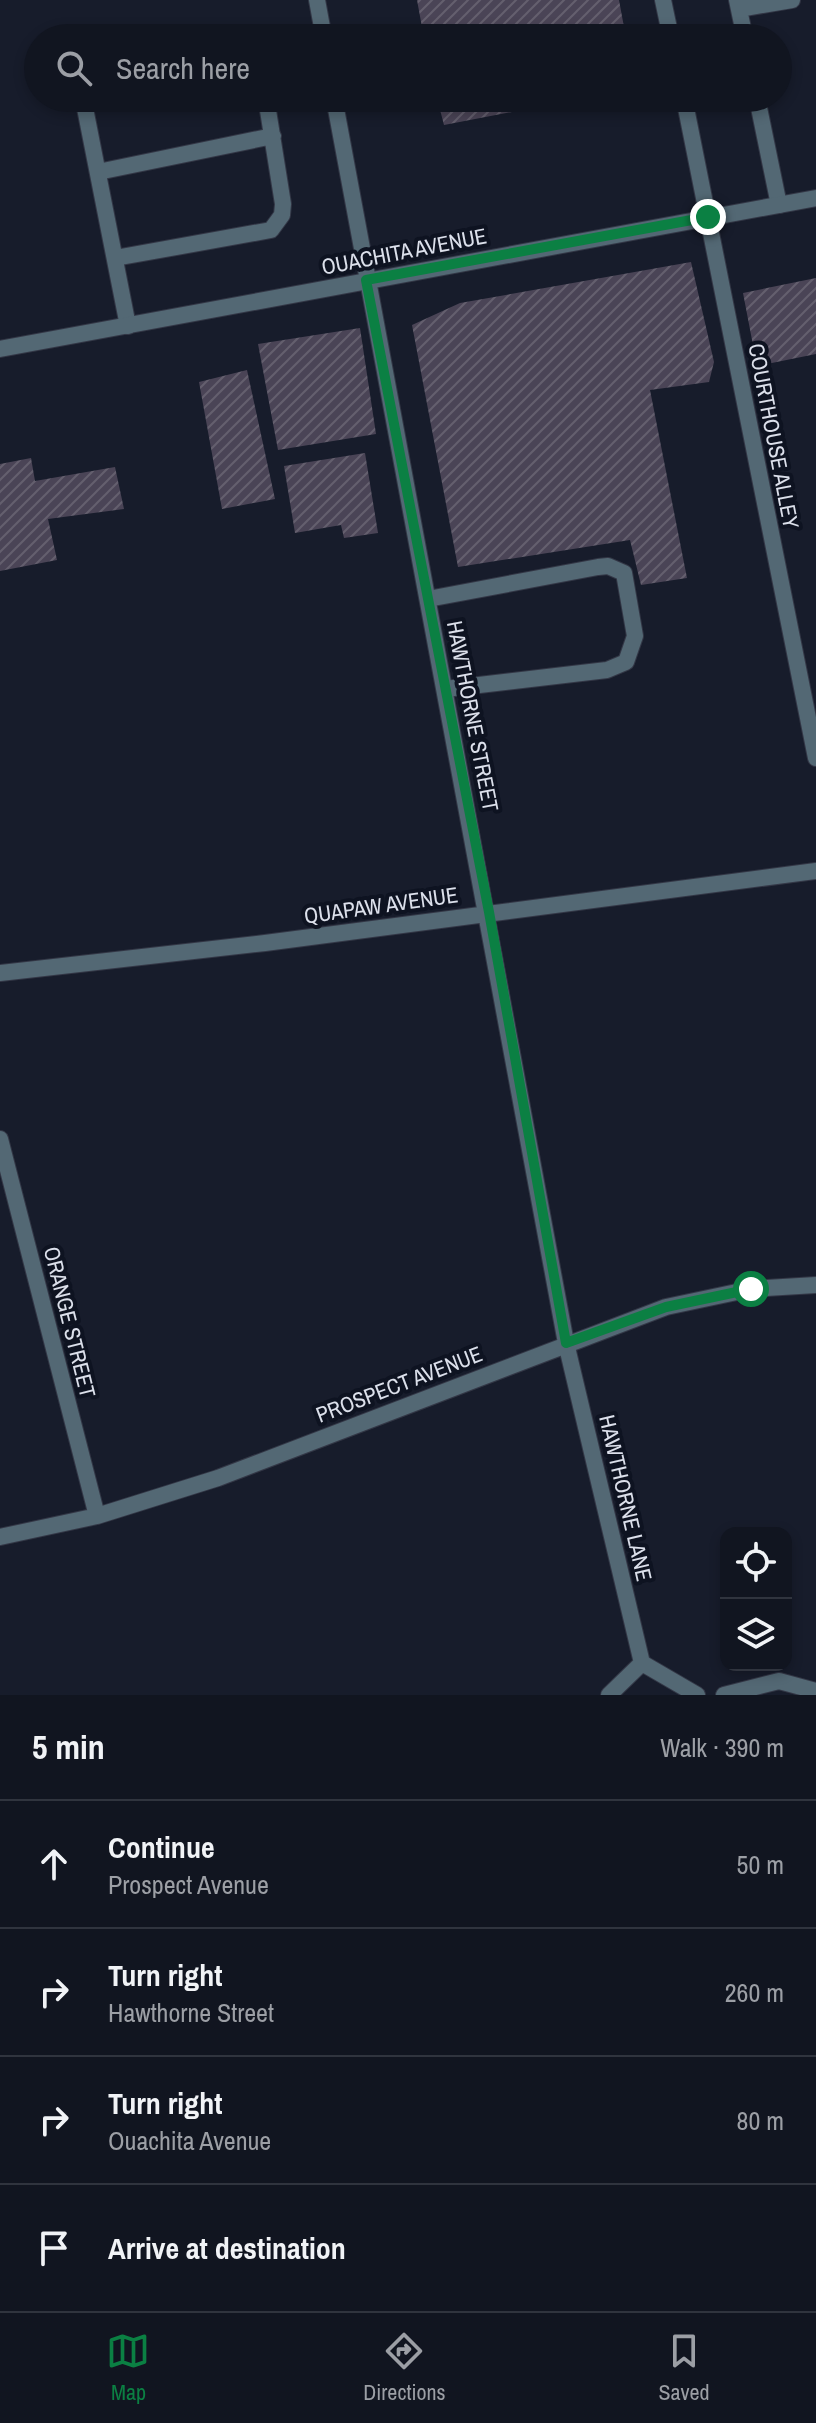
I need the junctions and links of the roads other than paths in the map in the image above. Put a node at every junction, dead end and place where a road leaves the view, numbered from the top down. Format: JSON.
{"nodes":[{"id":1,"x":317,"y":0,"type":"edge"},
{"id":2,"x":663,"y":0,"type":"edge"},
{"id":3,"x":792,"y":0,"type":"edge"},
{"id":4,"x":738,"y":4,"type":"edge"},
{"id":5,"x":320,"y":24,"type":"edge"},
{"id":6,"x":668,"y":24,"type":"edge"},
{"id":7,"x":742,"y":24,"type":"edge"},
{"id":8,"x":86,"y":112,"type":"edge"},
{"id":9,"x":269,"y":112,"type":"edge"},
{"id":10,"x":336,"y":112,"type":"edge"},
{"id":11,"x":687,"y":112,"type":"edge"},
{"id":12,"x":760,"y":112,"type":"edge"},
{"id":13,"x":273,"y":136,"type":"junction"},
{"id":14,"x":98,"y":172,"type":"junction"},
{"id":15,"x":816,"y":198,"type":"edge"},
{"id":16,"x":779,"y":205,"type":"junction"},
{"id":17,"x":708,"y":217,"type":"junction"},
{"id":18,"x":115,"y":258,"type":"junction"},
{"id":19,"x":366,"y":280,"type":"junction"},
{"id":20,"x":128,"y":326,"type":"junction"},
{"id":21,"x":0,"y":349,"type":"edge"},
{"id":22,"x":428,"y":599,"type":"junction"},
{"id":23,"x":445,"y":689,"type":"junction"},
{"id":24,"x":816,"y":758,"type":"edge"},
{"id":25,"x":816,"y":871,"type":"edge"},
{"id":26,"x":489,"y":912,"type":"junction"},
{"id":27,"x":0,"y":973,"type":"edge"},
{"id":28,"x":0,"y":1139,"type":"edge"},
{"id":29,"x":816,"y":1285,"type":"edge"},
{"id":30,"x":566,"y":1343,"type":"junction"},
{"id":31,"x":97,"y":1516,"type":"junction"},
{"id":32,"x":0,"y":1537,"type":"edge"},
{"id":33,"x":642,"y":1663,"type":"junction"},
{"id":34,"x":816,"y":1691,"type":"edge"},
{"id":35,"x":609,"y":1695,"type":"edge"},
{"id":36,"x":697,"y":1695,"type":"edge"},
{"id":37,"x":724,"y":1695,"type":"edge"}],
"edges":[{"from":1,"to":5,"type":"street"},
{"from":2,"to":6,"type":"street"},
{"from":3,"to":4,"type":"street"},
{"from":4,"to":7,"type":"street"},
{"from":8,"to":14,"type":"street"},
{"from":9,"to":13,"type":"street"},
{"from":10,"to":19,"type":"street","name":"HAWTHORNE STREET"},
{"from":11,"to":17,"type":"street","name":"COURTHOUSE ALLEY"},
{"from":12,"to":16,"type":"street"},
{"from":13,"to":14,"type":"street"},
{"from":13,"to":18,"type":"street"},
{"from":14,"to":18,"type":"street"},
{"from":15,"to":16,"type":"street","name":"OUACHITA AVENUE"},
{"from":16,"to":17,"type":"street","name":"OUACHITA AVENUE"},
{"from":17,"to":19,"type":"street","name":"OUACHITA AVENUE"},
{"from":17,"to":24,"type":"street","name":"COURTHOUSE ALLEY"},
{"from":18,"to":20,"type":"street"},
{"from":19,"to":20,"type":"street","name":"OUACHITA AVENUE"},
{"from":19,"to":22,"type":"street","name":"HAWTHORNE STREET"},
{"from":20,"to":21,"type":"street","name":"OUACHITA AVENUE"},
{"from":22,"to":23,"type":"street","name":"HAWTHORNE STREET"},
{"from":22,"to":23,"type":"street"},
{"from":23,"to":26,"type":"street","name":"HAWTHORNE STREET"},
{"from":25,"to":26,"type":"street","name":"QUAPAW AVENUE"},
{"from":26,"to":27,"type":"street","name":"QUAPAW AVENUE"},
{"from":26,"to":30,"type":"street","name":"HAWTHORNE STREET"},
{"from":28,"to":31,"type":"street","name":"ORANGE STREET"},
{"from":29,"to":30,"type":"street","name":"PROSPECT AVENUE"},
{"from":30,"to":31,"type":"street","name":"PROSPECT AVENUE"},
{"from":30,"to":33,"type":"street","name":"HAWTHORNE LANE"},
{"from":31,"to":32,"type":"street","name":"PROSPECT AVENUE"},
{"from":33,"to":35,"type":"street"},
{"from":33,"to":36,"type":"street"},
{"from":34,"to":37,"type":"street"}]}
